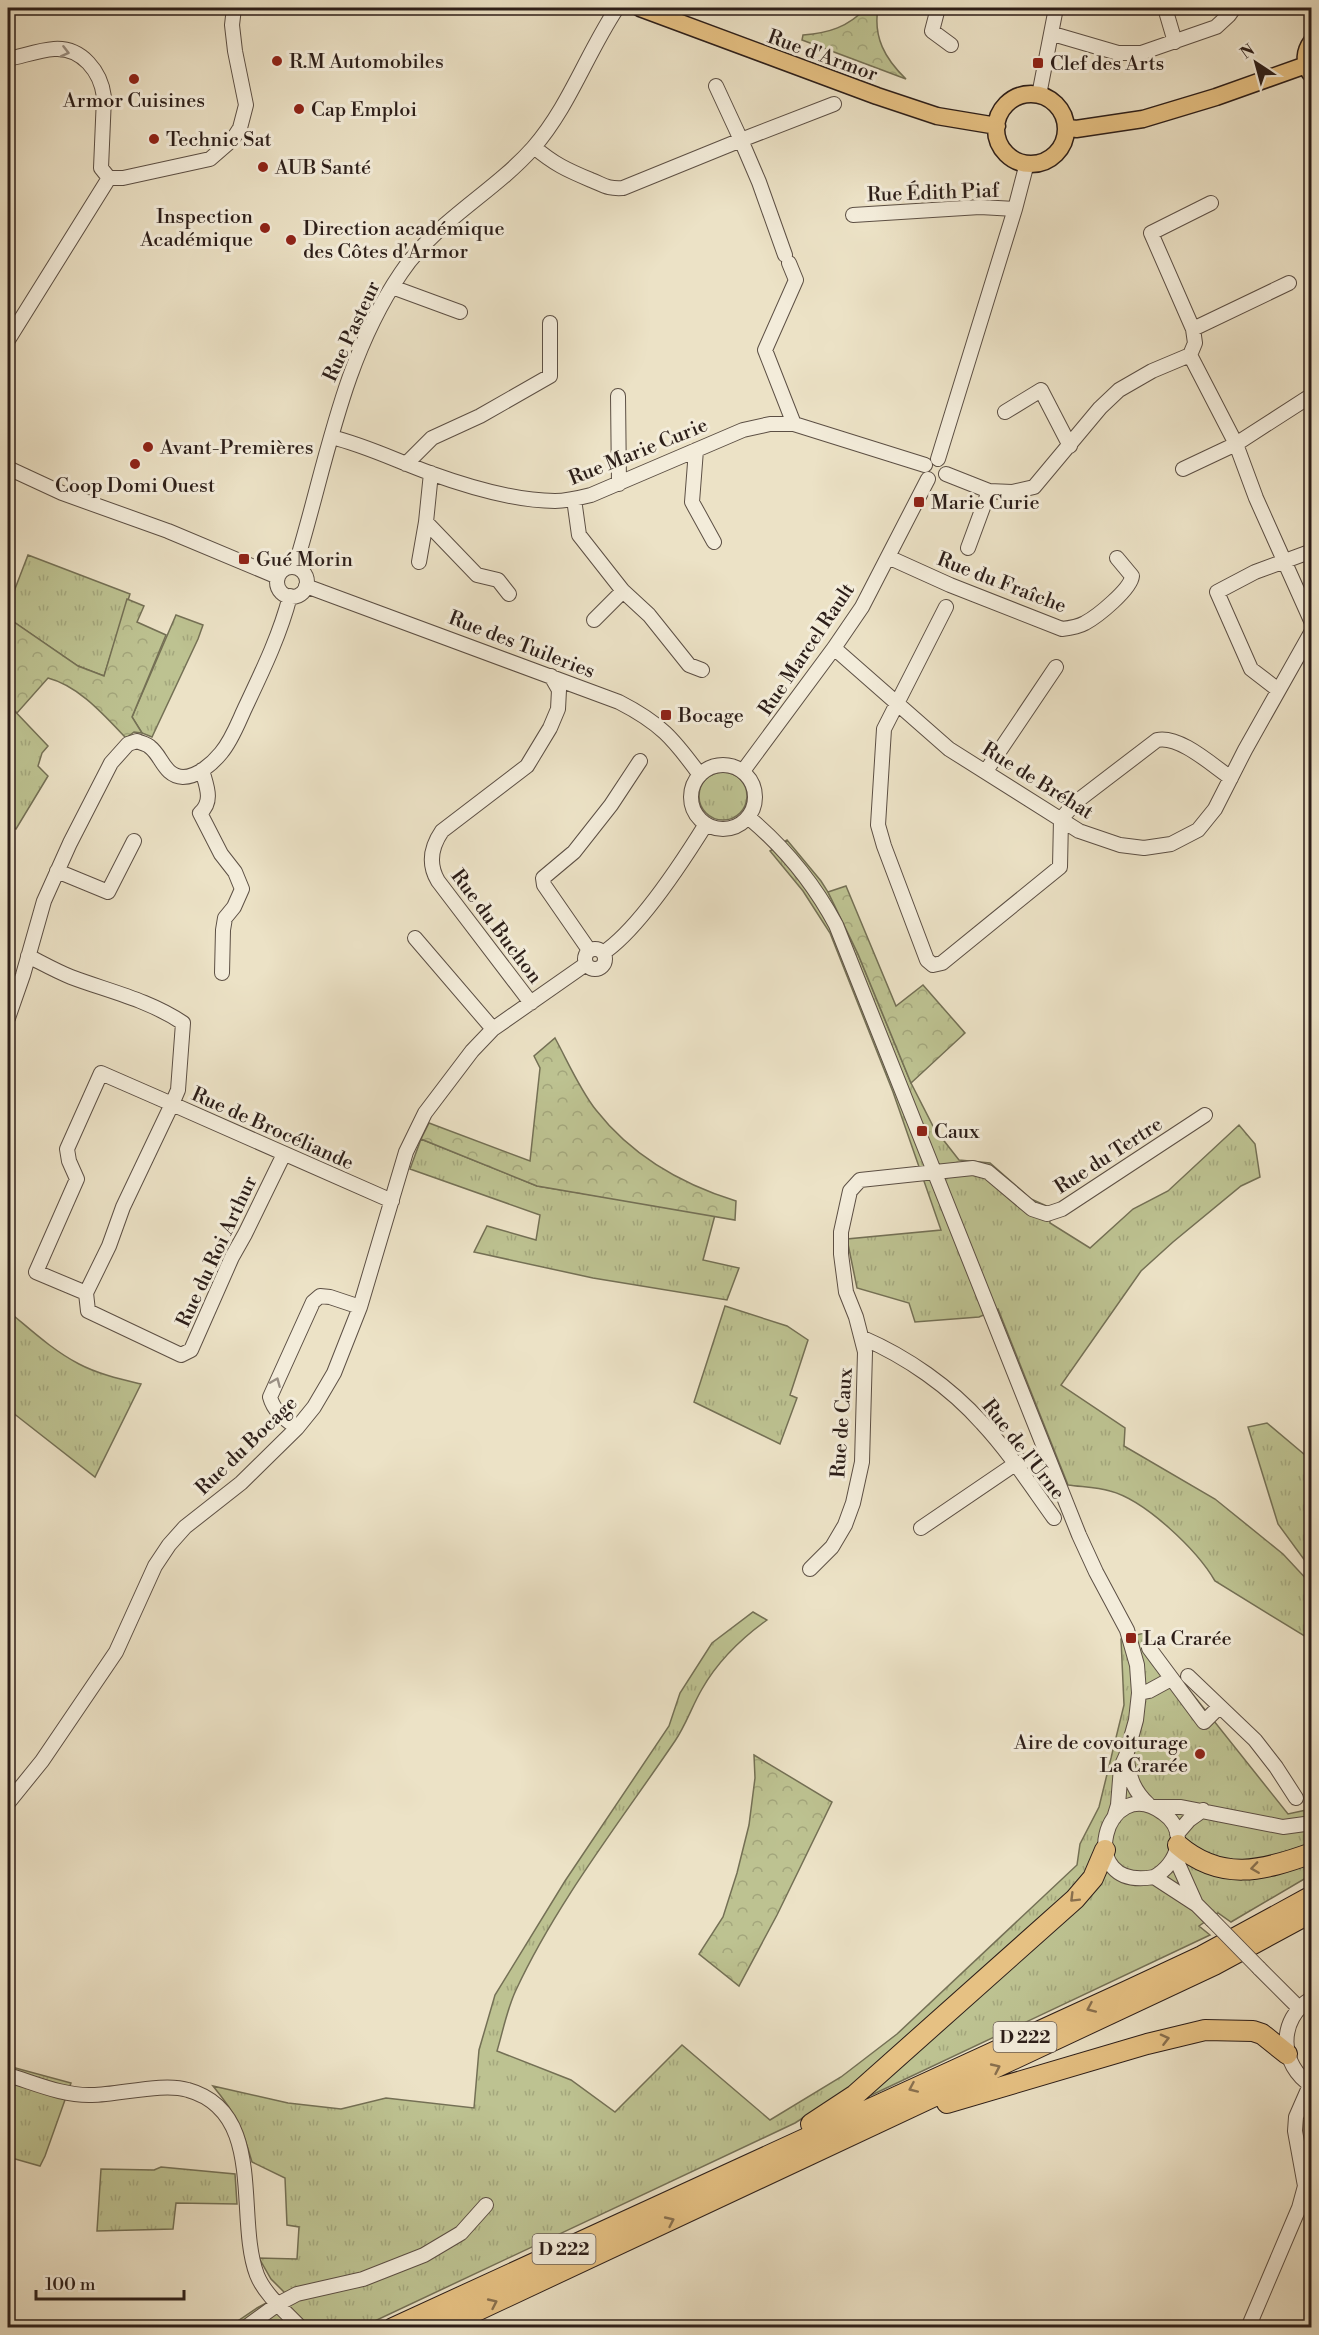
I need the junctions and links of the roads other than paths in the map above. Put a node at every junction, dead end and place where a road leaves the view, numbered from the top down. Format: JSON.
{"nodes":[{"id":1,"x":234,"y":8,"type":"edge"},
{"id":2,"x":618,"y":8,"type":"edge"},
{"id":3,"x":640,"y":8,"type":"edge"},
{"id":4,"x":938,"y":8,"type":"edge"},
{"id":5,"x":1056,"y":8,"type":"edge"},
{"id":6,"x":1165,"y":8,"type":"edge"},
{"id":7,"x":1234,"y":8,"type":"edge"},
{"id":8,"x":1053,"y":34,"type":"junction"},
{"id":9,"x":1311,"y":41,"type":"edge"},
{"id":10,"x":1176,"y":42,"type":"junction"},
{"id":11,"x":951,"y":45,"type":"dead end"},
{"id":12,"x":8,"y":59,"type":"edge"},
{"id":13,"x":1309,"y":69,"type":"edge"},
{"id":14,"x":716,"y":86,"type":"dead end"},
{"id":15,"x":1039,"y":95,"type":"junction"},
{"id":16,"x":834,"y":104,"type":"dead end"},
{"id":17,"x":997,"y":126,"type":"junction"},
{"id":18,"x":1066,"y":127,"type":"junction"},
{"id":19,"x":741,"y":140,"type":"junction"},
{"id":20,"x":534,"y":147,"type":"junction"},
{"id":21,"x":1027,"y":163,"type":"junction"},
{"id":22,"x":109,"y":178,"type":"junction"},
{"id":23,"x":1211,"y":203,"type":"dead end"},
{"id":24,"x":1015,"y":209,"type":"junction"},
{"id":25,"x":853,"y":215,"type":"dead end"},
{"id":26,"x":1289,"y":284,"type":"dead end"},
{"id":27,"x":392,"y":287,"type":"junction"},
{"id":28,"x":460,"y":312,"type":"dead end"},
{"id":29,"x":13,"y":320,"type":"edge"},
{"id":30,"x":550,"y":324,"type":"dead end"},
{"id":31,"x":1193,"y":329,"type":"junction"},
{"id":32,"x":8,"y":340,"type":"edge"},
{"id":33,"x":1190,"y":355,"type":"junction"},
{"id":34,"x":1311,"y":395,"type":"edge"},
{"id":35,"x":618,"y":396,"type":"dead end"},
{"id":36,"x":1005,"y":412,"type":"dead end"},
{"id":37,"x":794,"y":424,"type":"junction"},
{"id":38,"x":331,"y":437,"type":"junction"},
{"id":39,"x":1236,"y":444,"type":"junction"},
{"id":40,"x":1070,"y":447,"type":"junction"},
{"id":41,"x":696,"y":450,"type":"junction"},
{"id":42,"x":932,"y":462,"type":"junction"},
{"id":43,"x":406,"y":464,"type":"junction"},
{"id":44,"x":8,"y":468,"type":"edge"},
{"id":45,"x":1183,"y":469,"type":"dead end"},
{"id":46,"x":431,"y":473,"type":"junction"},
{"id":47,"x":946,"y":474,"type":"junction"},
{"id":48,"x":928,"y":479,"type":"junction"},
{"id":49,"x":619,"y":484,"type":"junction"},
{"id":50,"x":989,"y":491,"type":"junction"},
{"id":51,"x":574,"y":500,"type":"junction"},
{"id":52,"x":426,"y":522,"type":"junction"},
{"id":53,"x":714,"y":543,"type":"dead end"},
{"id":54,"x":968,"y":548,"type":"dead end"},
{"id":55,"x":1311,"y":551,"type":"edge"},
{"id":56,"x":888,"y":557,"type":"junction"},
{"id":57,"x":1117,"y":558,"type":"dead end"},
{"id":58,"x":419,"y":562,"type":"dead end"},
{"id":59,"x":1285,"y":562,"type":"junction"},
{"id":60,"x":295,"y":567,"type":"junction"},
{"id":61,"x":278,"y":577,"type":"junction"},
{"id":62,"x":306,"y":586,"type":"junction"},
{"id":63,"x":623,"y":591,"type":"junction"},
{"id":64,"x":509,"y":594,"type":"dead end"},
{"id":65,"x":290,"y":596,"type":"junction"},
{"id":66,"x":946,"y":607,"type":"dead end"},
{"id":67,"x":594,"y":620,"type":"dead end"},
{"id":68,"x":1311,"y":623,"type":"edge"},
{"id":69,"x":1311,"y":631,"type":"edge"},
{"id":70,"x":834,"y":648,"type":"junction"},
{"id":71,"x":1056,"y":667,"type":"dead end"},
{"id":72,"x":702,"y":670,"type":"dead end"},
{"id":73,"x":551,"y":676,"type":"junction"},
{"id":74,"x":583,"y":689,"type":"junction"},
{"id":75,"x":1277,"y":689,"type":"junction"},
{"id":76,"x":898,"y":703,"type":"junction"},
{"id":77,"x":558,"y":709,"type":"junction"},
{"id":78,"x":640,"y":761,"type":"dead end"},
{"id":79,"x":202,"y":770,"type":"junction"},
{"id":80,"x":743,"y":771,"type":"junction"},
{"id":81,"x":986,"y":771,"type":"junction"},
{"id":82,"x":700,"y":775,"type":"junction"},
{"id":83,"x":1231,"y":778,"type":"junction"},
{"id":84,"x":748,"y":817,"type":"junction"},
{"id":85,"x":1061,"y":819,"type":"junction"},
{"id":86,"x":706,"y":824,"type":"junction"},
{"id":87,"x":134,"y":841,"type":"dead end"},
{"id":88,"x":57,"y":871,"type":"junction"},
{"id":89,"x":415,"y":938,"type":"dead end"},
{"id":90,"x":596,"y":951,"type":"junction"},
{"id":91,"x":28,"y":956,"type":"junction"},
{"id":92,"x":222,"y":973,"type":"dead end"},
{"id":93,"x":531,"y":1003,"type":"junction"},
{"id":94,"x":8,"y":1018,"type":"edge"},
{"id":95,"x":493,"y":1029,"type":"junction"},
{"id":96,"x":172,"y":1104,"type":"junction"},
{"id":97,"x":1205,"y":1115,"type":"dead end"},
{"id":98,"x":284,"y":1154,"type":"junction"},
{"id":99,"x":933,"y":1171,"type":"junction"},
{"id":100,"x":392,"y":1201,"type":"junction"},
{"id":101,"x":86,"y":1293,"type":"junction"},
{"id":102,"x":360,"y":1307,"type":"junction"},
{"id":103,"x":863,"y":1338,"type":"junction"},
{"id":104,"x":297,"y":1428,"type":"junction"},
{"id":105,"x":1047,"y":1455,"type":"junction"},
{"id":106,"x":1015,"y":1464,"type":"junction"},
{"id":107,"x":1054,"y":1518,"type":"dead end"},
{"id":108,"x":921,"y":1528,"type":"dead end"},
{"id":109,"x":810,"y":1569,"type":"dead end"},
{"id":110,"x":1149,"y":1648,"type":"dead end"},
{"id":111,"x":1188,"y":1676,"type":"dead end"},
{"id":112,"x":1171,"y":1679,"type":"junction"},
{"id":113,"x":1139,"y":1694,"type":"junction"},
{"id":114,"x":1219,"y":1707,"type":"junction"},
{"id":115,"x":1126,"y":1756,"type":"junction"},
{"id":116,"x":1296,"y":1798,"type":"dead end"},
{"id":117,"x":8,"y":1803,"type":"edge"},
{"id":118,"x":1150,"y":1806,"type":"junction"},
{"id":119,"x":1203,"y":1810,"type":"junction"},
{"id":120,"x":1114,"y":1818,"type":"junction"},
{"id":121,"x":1311,"y":1823,"type":"edge"},
{"id":122,"x":1177,"y":1846,"type":"junction"},
{"id":123,"x":1105,"y":1850,"type":"junction"},
{"id":124,"x":1311,"y":1853,"type":"edge"},
{"id":125,"x":1154,"y":1877,"type":"junction"},
{"id":126,"x":1311,"y":1896,"type":"edge"},
{"id":127,"x":1197,"y":1905,"type":"junction"},
{"id":128,"x":1311,"y":1912,"type":"edge"},
{"id":129,"x":1311,"y":1998,"type":"edge"},
{"id":130,"x":1299,"y":2008,"type":"junction"},
{"id":131,"x":1287,"y":2054,"type":"junction"},
{"id":132,"x":8,"y":2075,"type":"edge"},
{"id":133,"x":1311,"y":2085,"type":"edge"},
{"id":134,"x":849,"y":2138,"type":"junction"},
{"id":135,"x":734,"y":2170,"type":"junction"},
{"id":136,"x":486,"y":2205,"type":"dead end"},
{"id":137,"x":278,"y":2304,"type":"junction"},
{"id":138,"x":245,"y":2328,"type":"edge"},
{"id":139,"x":301,"y":2328,"type":"edge"},
{"id":140,"x":393,"y":2328,"type":"edge"},
{"id":141,"x":440,"y":2328,"type":"edge"},
{"id":142,"x":1248,"y":2328,"type":"edge"}],
"edges":[{"from":1,"to":22,"type":"street"},
{"from":2,"to":20,"type":"street","name":"Rue Pasteur"},
{"from":3,"to":17,"type":"main road","name":"Rue d'Armor"},
{"from":4,"to":11,"type":"street"},
{"from":5,"to":8,"type":"street"},
{"from":6,"to":10,"type":"street"},
{"from":7,"to":10,"type":"street"},
{"from":8,"to":10,"type":"street"},
{"from":8,"to":15,"type":"street"},
{"from":9,"to":13,"type":"main road"},
{"from":12,"to":22,"type":"street","one_way":true},
{"from":13,"to":18,"type":"main road"},
{"from":14,"to":19,"type":"street"},
{"from":15,"to":17,"type":"main road"},
{"from":15,"to":18,"type":"main road"},
{"from":16,"to":19,"type":"street"},
{"from":17,"to":21,"type":"main road"},
{"from":18,"to":21,"type":"main road"},
{"from":19,"to":20,"type":"street"},
{"from":19,"to":37,"type":"street"},
{"from":20,"to":27,"type":"street","name":"Rue Pasteur"},
{"from":21,"to":24,"type":"street"},
{"from":22,"to":29,"type":"street"},
{"from":23,"to":31,"type":"street"},
{"from":24,"to":25,"type":"street","name":"Rue Édith Piaf"},
{"from":24,"to":42,"type":"street"},
{"from":26,"to":31,"type":"street"},
{"from":27,"to":28,"type":"street"},
{"from":27,"to":38,"type":"street","name":"Rue Pasteur"},
{"from":29,"to":32,"type":"street"},
{"from":30,"to":43,"type":"street"},
{"from":31,"to":33,"type":"street"},
{"from":33,"to":39,"type":"street"},
{"from":33,"to":40,"type":"street"},
{"from":34,"to":39,"type":"street"},
{"from":35,"to":49,"type":"street"},
{"from":36,"to":40,"type":"street"},
{"from":37,"to":41,"type":"street","name":"Rue Marie Curie"},
{"from":37,"to":42,"type":"street","name":"Rue Marie Curie"},
{"from":38,"to":43,"type":"street","name":"Rue Marie Curie"},
{"from":38,"to":60,"type":"street","name":"Rue Pasteur"},
{"from":39,"to":45,"type":"street"},
{"from":39,"to":59,"type":"street"},
{"from":40,"to":50,"type":"street"},
{"from":41,"to":49,"type":"street","name":"Rue Marie Curie"},
{"from":41,"to":53,"type":"street"},
{"from":42,"to":47,"type":"street"},
{"from":42,"to":48,"type":"street"},
{"from":43,"to":46,"type":"street","name":"Rue Marie Curie"},
{"from":44,"to":61,"type":"street"},
{"from":46,"to":51,"type":"street","name":"Rue Marie Curie"},
{"from":46,"to":52,"type":"street"},
{"from":47,"to":48,"type":"street"},
{"from":47,"to":50,"type":"street"},
{"from":48,"to":56,"type":"street","name":"Rue Marcel Rault"},
{"from":49,"to":51,"type":"street","name":"Rue Marie Curie"},
{"from":50,"to":54,"type":"street"},
{"from":51,"to":63,"type":"street"},
{"from":52,"to":58,"type":"street"},
{"from":52,"to":64,"type":"street"},
{"from":55,"to":59,"type":"street"},
{"from":56,"to":57,"type":"street","name":"Rue du Fraîche"},
{"from":56,"to":70,"type":"street","name":"Rue Marcel Rault"},
{"from":59,"to":68,"type":"street"},
{"from":59,"to":75,"type":"street"},
{"from":60,"to":61,"type":"street"},
{"from":60,"to":62,"type":"street"},
{"from":61,"to":65,"type":"street"},
{"from":62,"to":65,"type":"street"},
{"from":62,"to":73,"type":"street","name":"Rue des Tuileries"},
{"from":63,"to":67,"type":"street"},
{"from":63,"to":72,"type":"street"},
{"from":65,"to":79,"type":"street"},
{"from":66,"to":76,"type":"street"},
{"from":69,"to":75,"type":"street","name":"Rue de Bréhat"},
{"from":70,"to":76,"type":"street","name":"Rue de Bréhat"},
{"from":70,"to":80,"type":"street","name":"Rue Marcel Rault"},
{"from":71,"to":81,"type":"street"},
{"from":73,"to":74,"type":"street","name":"Rue des Tuileries"},
{"from":73,"to":77,"type":"street"},
{"from":74,"to":77,"type":"street","name":"Rue du Buchon"},
{"from":74,"to":82,"type":"street","name":"Rue des Tuileries"},
{"from":75,"to":83,"type":"street","name":"Rue de Bréhat"},
{"from":76,"to":81,"type":"street","name":"Rue de Bréhat"},
{"from":76,"to":85,"type":"street"},
{"from":77,"to":93,"type":"street","name":"Rue du Buchon"},
{"from":78,"to":90,"type":"street"},
{"from":79,"to":88,"type":"street"},
{"from":79,"to":92,"type":"street"},
{"from":80,"to":82,"type":"street"},
{"from":80,"to":84,"type":"street"},
{"from":81,"to":85,"type":"street","name":"Rue de Bréhat"},
{"from":82,"to":86,"type":"street"},
{"from":83,"to":85,"type":"street","name":"Rue de Bréhat"},
{"from":83,"to":85,"type":"street"},
{"from":84,"to":86,"type":"street"},
{"from":84,"to":99,"type":"street"},
{"from":86,"to":90,"type":"street"},
{"from":87,"to":88,"type":"street"},
{"from":88,"to":91,"type":"street"},
{"from":89,"to":95,"type":"street"},
{"from":90,"to":93,"type":"street","name":"Rue du Bocage"},
{"from":91,"to":94,"type":"street"},
{"from":91,"to":96,"type":"street","name":"Rue de Brocéliande"},
{"from":93,"to":95,"type":"street","name":"Rue du Bocage"},
{"from":95,"to":100,"type":"street","name":"Rue du Bocage"},
{"from":96,"to":98,"type":"street","name":"Rue de Brocéliande"},
{"from":96,"to":101,"type":"street"},
{"from":96,"to":101,"type":"street"},
{"from":97,"to":99,"type":"street","name":"Rue du Tertre"},
{"from":98,"to":100,"type":"street","name":"Rue de Brocéliande"},
{"from":98,"to":101,"type":"street","name":"Rue du Roi Arthur"},
{"from":99,"to":103,"type":"street"},
{"from":99,"to":105,"type":"street"},
{"from":100,"to":102,"type":"street","name":"Rue du Bocage"},
{"from":102,"to":104,"type":"street","name":"Rue du Bocage"},
{"from":104,"to":102,"type":"street","one_way":true},
{"from":103,"to":106,"type":"street","name":"Rue de l'Urne"},
{"from":103,"to":109,"type":"street","name":"Rue de Caux"},
{"from":104,"to":117,"type":"street","name":"Rue du Bocage"},
{"from":105,"to":106,"type":"street"},
{"from":105,"to":113,"type":"street"},
{"from":106,"to":107,"type":"street","name":"Rue de l'Urne"},
{"from":106,"to":108,"type":"street"},
{"from":110,"to":112,"type":"street"},
{"from":111,"to":114,"type":"street"},
{"from":112,"to":113,"type":"street"},
{"from":112,"to":114,"type":"street"},
{"from":113,"to":115,"type":"street"},
{"from":114,"to":116,"type":"street"},
{"from":115,"to":118,"type":"street"},
{"from":115,"to":120,"type":"street"},
{"from":118,"to":119,"type":"street"},
{"from":118,"to":120,"type":"street"},
{"from":118,"to":122,"type":"street"},
{"from":119,"to":121,"type":"street"},
{"from":119,"to":122,"type":"street"},
{"from":120,"to":123,"type":"street"},
{"from":124,"to":122,"type":"highway","one_way":true},
{"from":122,"to":125,"type":"street"},
{"from":122,"to":127,"type":"street"},
{"from":123,"to":125,"type":"street"},
{"from":123,"to":135,"type":"highway","one_way":true},
{"from":125,"to":127,"type":"street"},
{"from":126,"to":135,"type":"highway","number":"D 222","one_way":true},
{"from":127,"to":130,"type":"street","bridge":true},
{"from":134,"to":128,"type":"highway","number":"D 222","one_way":true},
{"from":129,"to":130,"type":"street"},
{"from":130,"to":131,"type":"street"},
{"from":131,"to":133,"type":"street"},
{"from":134,"to":131,"type":"highway","one_way":true},
{"from":132,"to":137,"type":"street"},
{"from":133,"to":142,"type":"street"},
{"from":141,"to":134,"type":"highway","number":"D 222","one_way":true},
{"from":135,"to":140,"type":"highway","number":"D 222"},
{"from":136,"to":137,"type":"street"},
{"from":137,"to":138,"type":"street"},
{"from":137,"to":139,"type":"street"}]}
